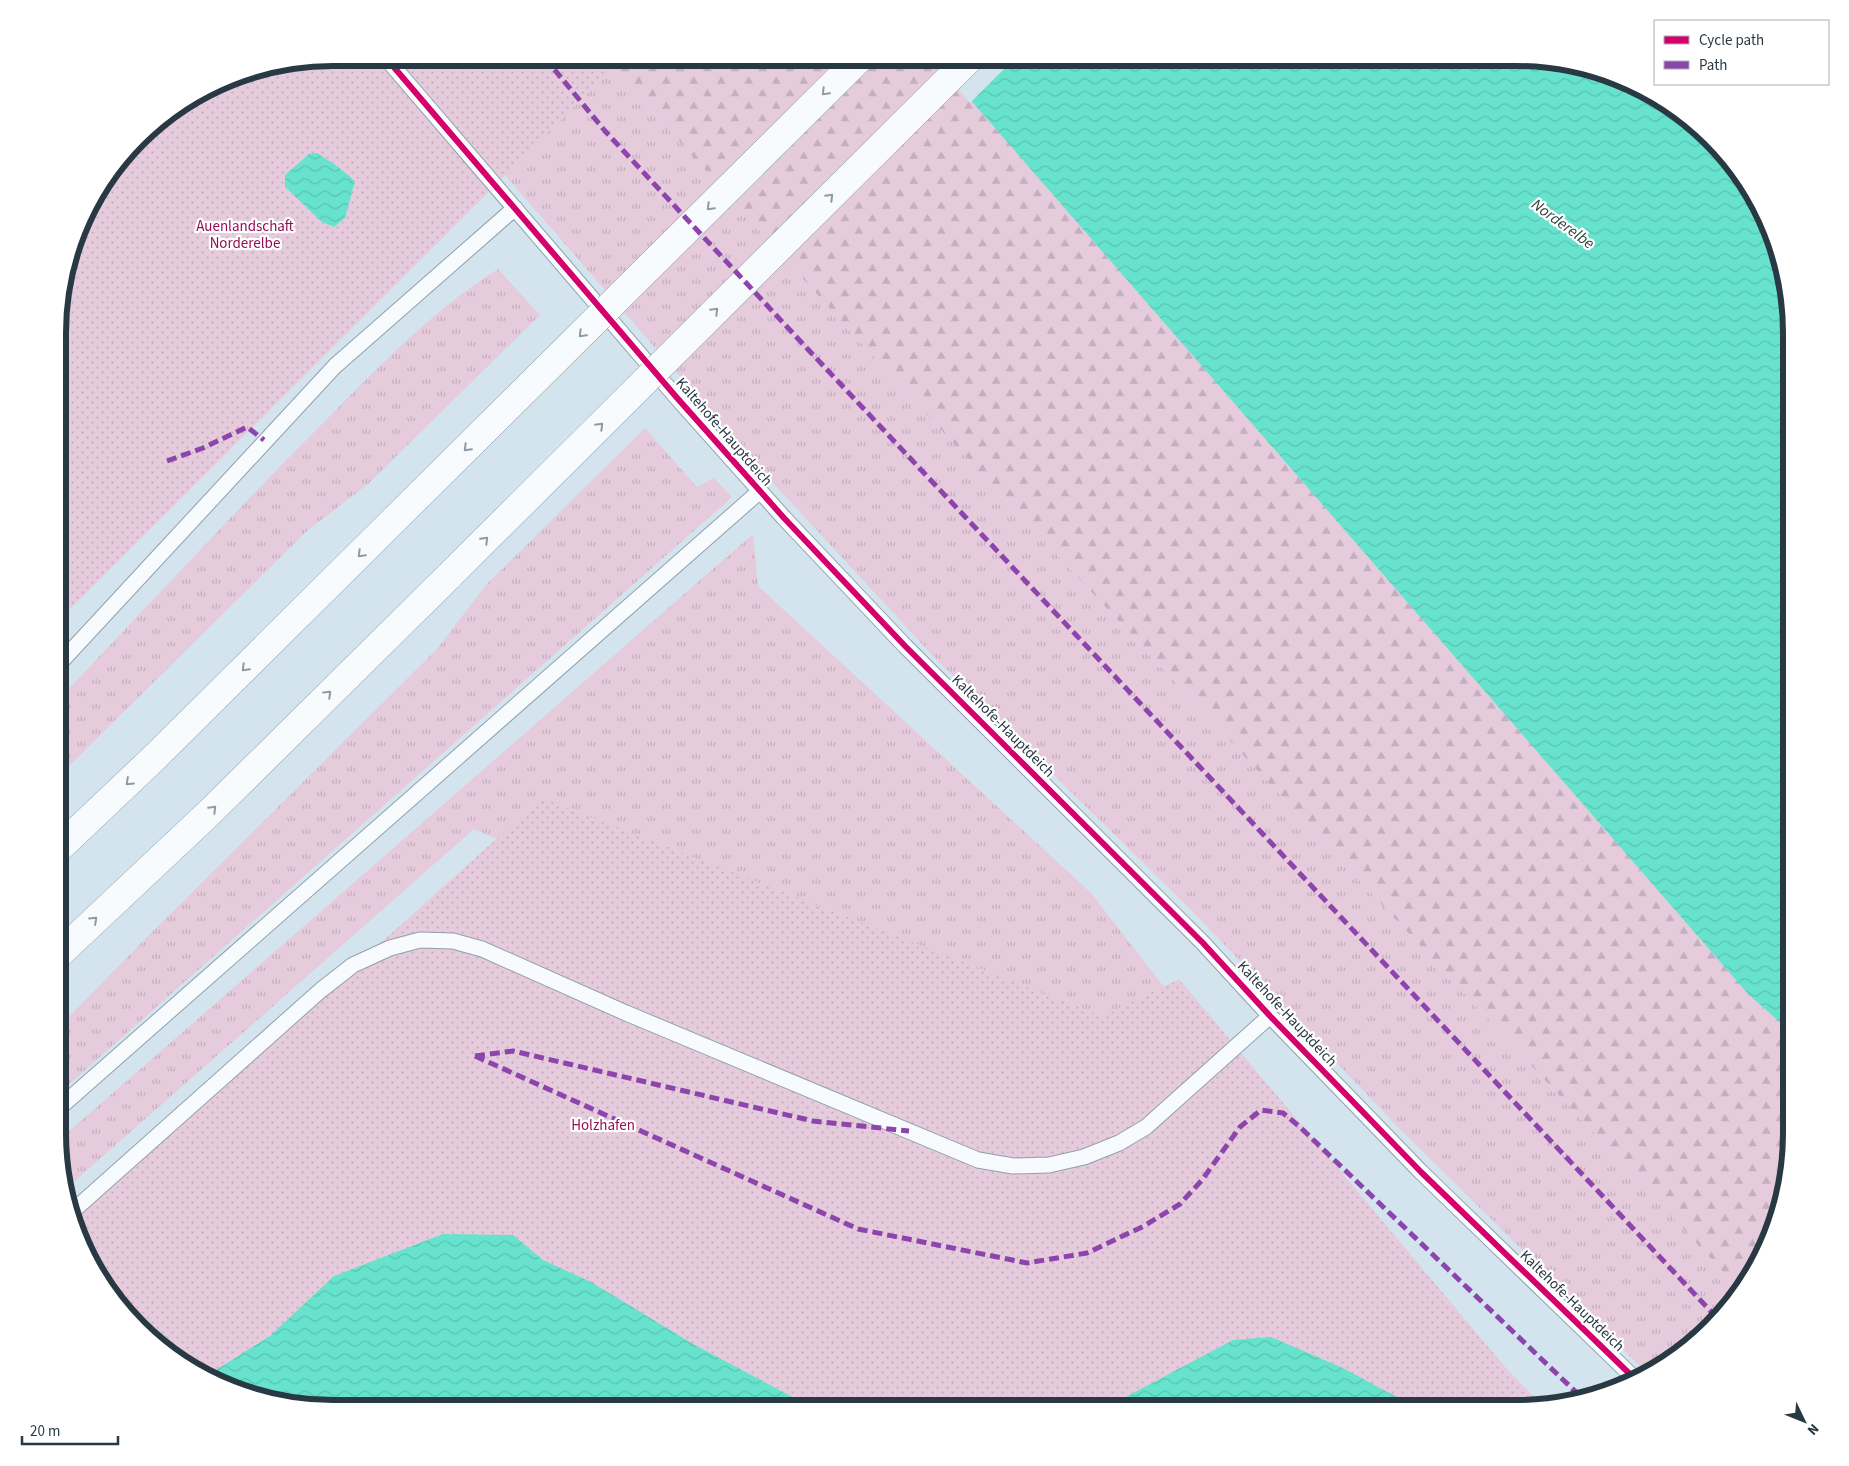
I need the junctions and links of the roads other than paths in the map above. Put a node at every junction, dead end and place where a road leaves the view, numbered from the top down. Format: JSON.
{"nodes":[{"id":1,"x":393,"y":66,"type":"edge"},
{"id":2,"x":852,"y":66,"type":"edge"},
{"id":3,"x":962,"y":66,"type":"edge"},
{"id":4,"x":514,"y":208,"type":"junction"},
{"id":5,"x":760,"y":491,"type":"junction"},
{"id":6,"x":66,"y":656,"type":"edge"},
{"id":7,"x":66,"y":841,"type":"edge"},
{"id":8,"x":66,"y":947,"type":"edge"},
{"id":9,"x":1270,"y":1016,"type":"junction"},
{"id":10,"x":66,"y":1102,"type":"edge"},
{"id":11,"x":77,"y":1208,"type":"edge"},
{"id":12,"x":1630,"y":1374,"type":"edge"}],
"edges":[{"from":1,"to":4,"type":"lane","name":"Kaltehofe-Hauptdeich"},
{"from":2,"to":7,"type":"highway","one_way":true,"bridge":true},
{"from":8,"to":3,"type":"highway","one_way":true,"bridge":true},
{"from":4,"to":5,"type":"lane","name":"Kaltehofe-Hauptdeich"},
{"from":4,"to":6,"type":"lane"},
{"from":5,"to":9,"type":"lane","name":"Kaltehofe-Hauptdeich"},
{"from":5,"to":10,"type":"lane"},
{"from":9,"to":11,"type":"lane"},
{"from":9,"to":12,"type":"lane","name":"Kaltehofe-Hauptdeich"}]}
